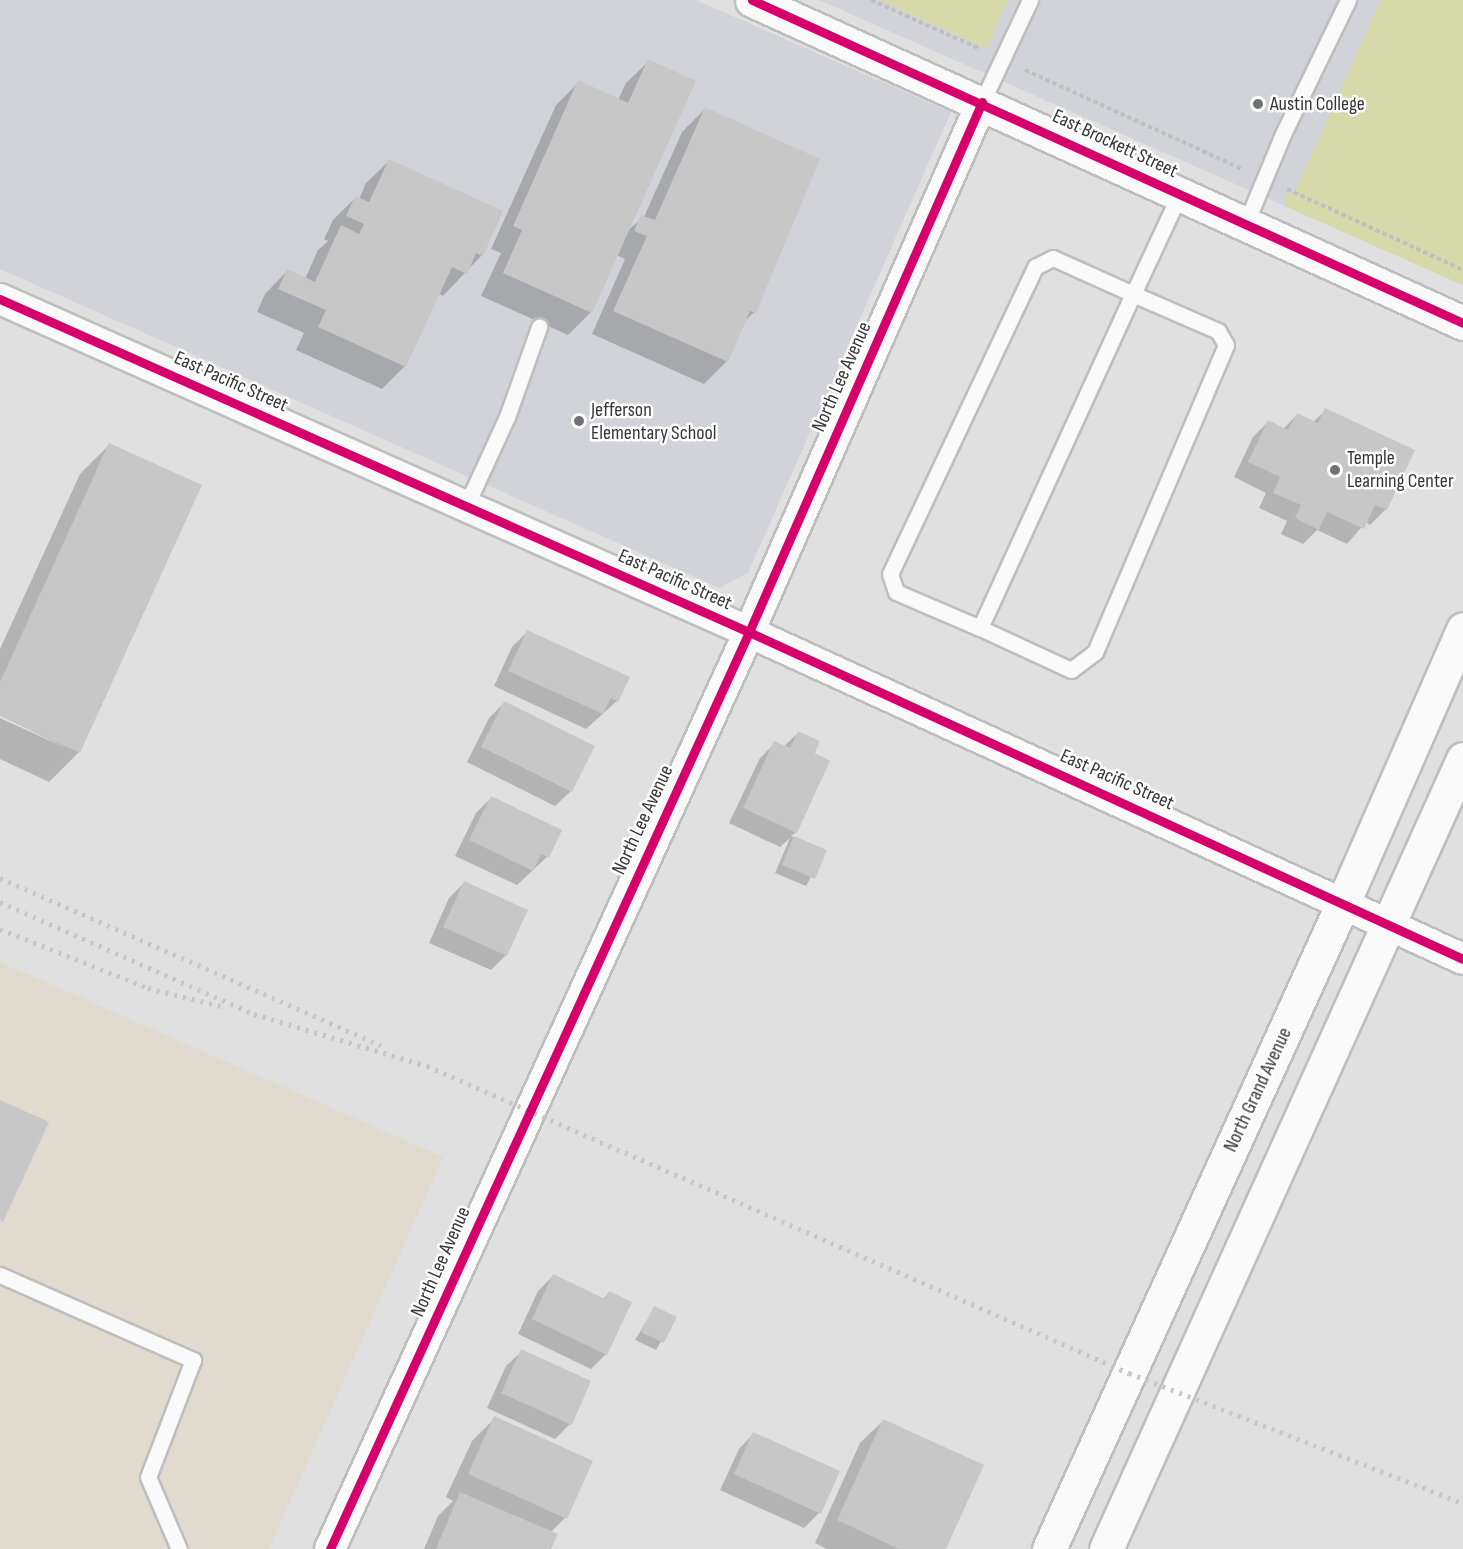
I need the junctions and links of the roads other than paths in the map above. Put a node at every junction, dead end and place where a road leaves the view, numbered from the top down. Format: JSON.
{"nodes":[{"id":1,"x":752,"y":0,"type":"edge"},
{"id":2,"x":1030,"y":0,"type":"edge"},
{"id":3,"x":1348,"y":0,"type":"edge"},
{"id":4,"x":982,"y":102,"type":"junction"},
{"id":5,"x":1180,"y":194,"type":"junction"},
{"id":6,"x":1246,"y":223,"type":"junction"},
{"id":7,"x":1133,"y":294,"type":"junction"},
{"id":8,"x":0,"y":299,"type":"edge"},
{"id":9,"x":1463,"y":323,"type":"edge"},
{"id":10,"x":539,"y":327,"type":"dead end"},
{"id":11,"x":466,"y":506,"type":"junction"},
{"id":12,"x":980,"y":628,"type":"junction"},
{"id":13,"x":1463,"y":629,"type":"edge"},
{"id":14,"x":749,"y":632,"type":"junction"},
{"id":15,"x":1463,"y":759,"type":"edge"},
{"id":16,"x":1343,"y":903,"type":"junction"},
{"id":17,"x":1389,"y":926,"type":"junction"},
{"id":18,"x":1463,"y":959,"type":"edge"},
{"id":19,"x":0,"y":1275,"type":"edge"},
{"id":20,"x":179,"y":1549,"type":"edge"},
{"id":21,"x":330,"y":1549,"type":"edge"},
{"id":22,"x":1049,"y":1549,"type":"edge"},
{"id":23,"x":1106,"y":1549,"type":"edge"}],
"edges":[{"from":1,"to":4,"type":"main road","name":"East Brockett Street"},
{"from":2,"to":4,"type":"lane"},
{"from":3,"to":6,"type":"lane"},
{"from":4,"to":5,"type":"main road","name":"East Brockett Street"},
{"from":4,"to":14,"type":"street","name":"North Lee Avenue"},
{"from":5,"to":6,"type":"main road","name":"East Brockett Street"},
{"from":5,"to":7,"type":"lane"},
{"from":6,"to":9,"type":"main road","name":"East Brockett Street"},
{"from":7,"to":12,"type":"lane"},
{"from":7,"to":12,"type":"lane"},
{"from":7,"to":12,"type":"lane"},
{"from":8,"to":11,"type":"street","name":"East Pacific Street"},
{"from":10,"to":11,"type":"lane"},
{"from":11,"to":14,"type":"street","name":"East Pacific Street"},
{"from":13,"to":16,"type":"main road","name":"North Grand Avenue"},
{"from":14,"to":16,"type":"street","name":"East Pacific Street"},
{"from":14,"to":21,"type":"street","name":"North Lee Avenue"},
{"from":15,"to":17,"type":"main road"},
{"from":16,"to":17,"type":"street","name":"East Pacific Street"},
{"from":16,"to":22,"type":"main road","name":"North Grand Avenue"},
{"from":17,"to":18,"type":"street","name":"East Pacific Street"},
{"from":17,"to":23,"type":"main road"},
{"from":19,"to":20,"type":"lane"}]}
